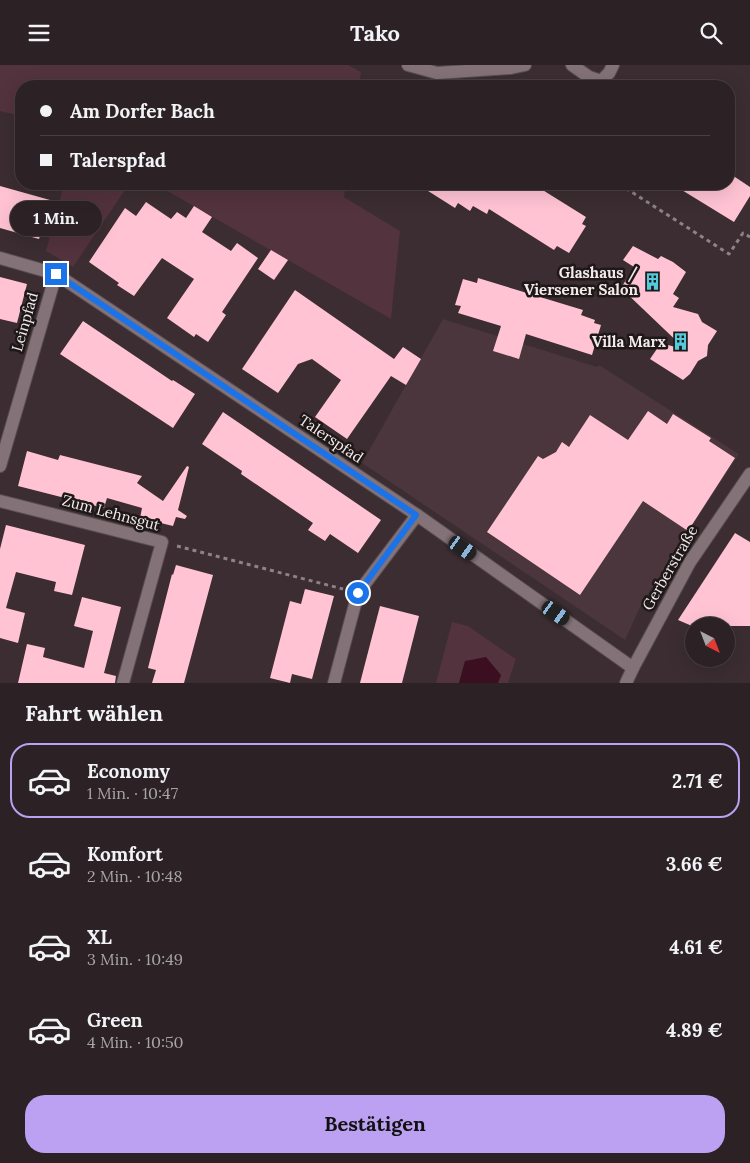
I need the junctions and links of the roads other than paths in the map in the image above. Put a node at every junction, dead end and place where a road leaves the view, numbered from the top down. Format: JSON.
{"nodes":[{"id":1,"x":408,"y":65,"type":"edge"},
{"id":2,"x":526,"y":65,"type":"edge"},
{"id":3,"x":572,"y":65,"type":"edge"},
{"id":4,"x":613,"y":65,"type":"edge"},
{"id":5,"x":598,"y":80,"type":"edge"},
{"id":6,"x":602,"y":80,"type":"edge"},
{"id":7,"x":0,"y":258,"type":"edge"},
{"id":8,"x":56,"y":274,"type":"junction"},
{"id":9,"x":0,"y":466,"type":"edge"},
{"id":10,"x":750,"y":475,"type":"edge"},
{"id":11,"x":0,"y":501,"type":"edge"},
{"id":12,"x":416,"y":515,"type":"junction"},
{"id":13,"x":633,"y":668,"type":"junction"},
{"id":14,"x":123,"y":683,"type":"edge"},
{"id":15,"x":334,"y":683,"type":"edge"},
{"id":16,"x":626,"y":683,"type":"edge"}],
"edges":[{"from":1,"to":2,"type":"street"},
{"from":3,"to":5,"type":"street"},
{"from":4,"to":6,"type":"street"},
{"from":7,"to":8,"type":"street","name":"Talerspfad"},
{"from":8,"to":9,"type":"street","name":"Leinpfad"},
{"from":8,"to":12,"type":"street","name":"Talerspfad"},
{"from":10,"to":13,"type":"street","name":"Gerberstraße"},
{"from":11,"to":14,"type":"street","name":"Zum Lehnsgut"},
{"from":12,"to":13,"type":"street","name":"Talerspfad"},
{"from":12,"to":15,"type":"street"},
{"from":13,"to":16,"type":"street","name":"Gerberstraße"}]}
